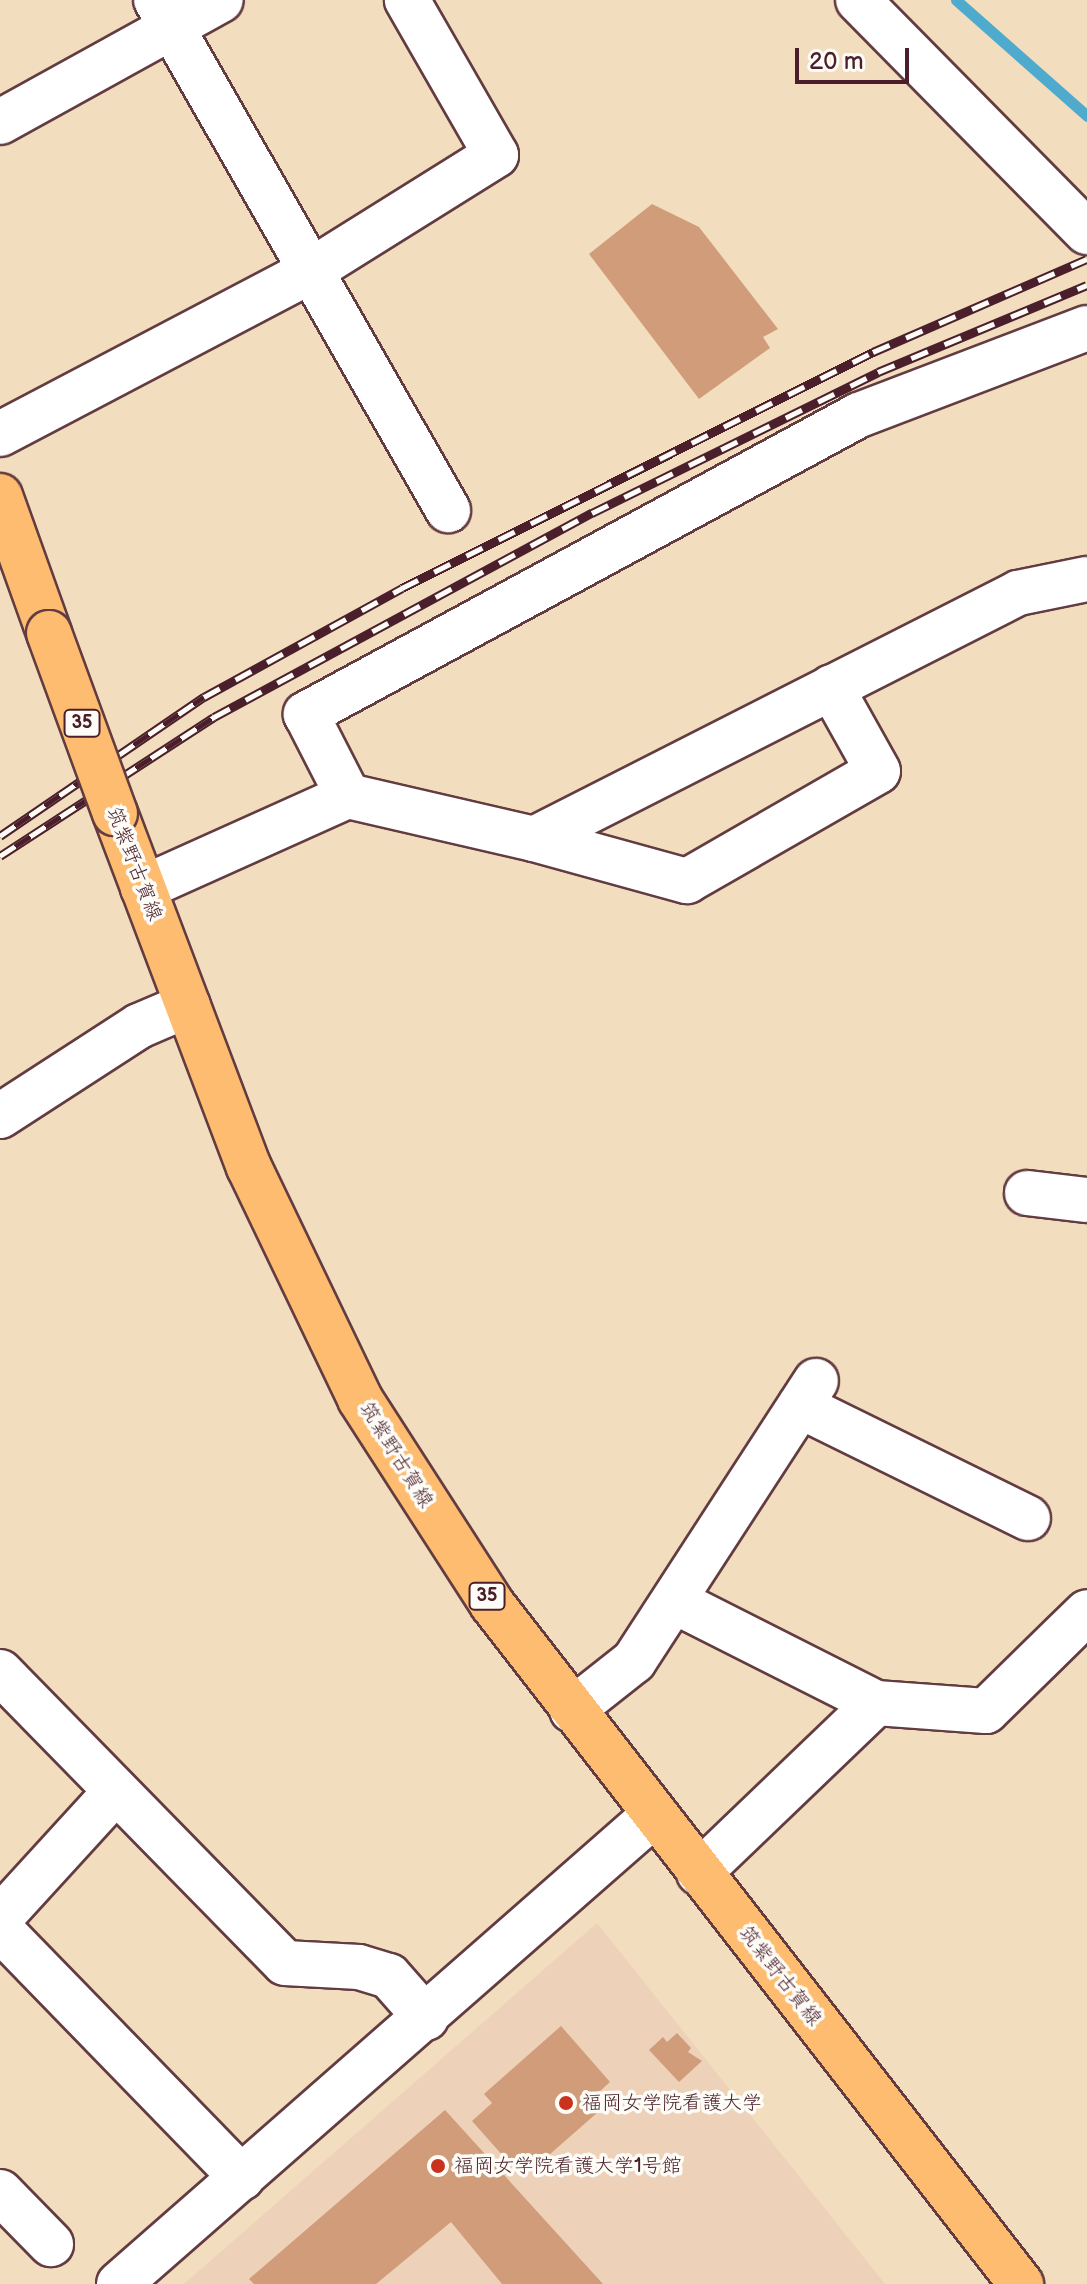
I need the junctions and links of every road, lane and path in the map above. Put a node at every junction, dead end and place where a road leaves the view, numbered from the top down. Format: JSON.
{"nodes":[{"id":1,"x":221,"y":0,"type":"edge"},
{"id":2,"x":407,"y":0,"type":"edge"},
{"id":3,"x":858,"y":0,"type":"edge"},
{"id":4,"x":163,"y":14,"type":"edge"},
{"id":5,"x":0,"y":122,"type":"edge"},
{"id":6,"x":1087,"y":232,"type":"edge"},
{"id":7,"x":312,"y":270,"type":"junction"},
{"id":8,"x":1087,"y":328,"type":"edge"},
{"id":9,"x":0,"y":434,"type":"edge"},
{"id":10,"x":0,"y":496,"type":"edge"},
{"id":11,"x":448,"y":510,"type":"dead end"},
{"id":12,"x":1087,"y":579,"type":"edge"},
{"id":13,"x":831,"y":687,"type":"junction"},
{"id":14,"x":348,"y":796,"type":"junction"},
{"id":15,"x":534,"y":839,"type":"junction"},
{"id":16,"x":143,"y":888,"type":"junction"},
{"id":17,"x":188,"y":1005,"type":"junction"},
{"id":18,"x":0,"y":1116,"type":"edge"},
{"id":19,"x":1027,"y":1193,"type":"dead end"},
{"id":20,"x":1087,"y":1200,"type":"edge"},
{"id":21,"x":1028,"y":1518,"type":"dead end"},
{"id":22,"x":674,"y":1601,"type":"junction"},
{"id":23,"x":1087,"y":1612,"type":"edge"},
{"id":24,"x":0,"y":1672,"type":"edge"},
{"id":25,"x":876,"y":1703,"type":"junction"},
{"id":26,"x":572,"y":1710,"type":"junction"},
{"id":27,"x":116,"y":1791,"type":"junction"},
{"id":28,"x":655,"y":1814,"type":"junction"},
{"id":29,"x":699,"y":1873,"type":"junction"},
{"id":30,"x":0,"y":1918,"type":"edge"},
{"id":31,"x":0,"y":1929,"type":"edge"},
{"id":32,"x":426,"y":2018,"type":"junction"},
{"id":33,"x":242,"y":2178,"type":"junction"},
{"id":34,"x":0,"y":2192,"type":"edge"},
{"id":35,"x":51,"y":2244,"type":"dead end"},
{"id":36,"x":119,"y":2284,"type":"edge"},
{"id":37,"x":1021,"y":2284,"type":"edge"}],
"edges":[{"from":1,"to":4,"type":"street"},
{"from":2,"to":7,"type":"street"},
{"from":3,"to":6,"type":"street"},
{"from":4,"to":5,"type":"street"},
{"from":4,"to":7,"type":"street"},
{"from":7,"to":9,"type":"street"},
{"from":7,"to":11,"type":"street"},
{"from":8,"to":14,"type":"street"},
{"from":10,"to":16,"type":"main road","name":"筑紫野古賀線","number":"35","bridge":true},
{"from":12,"to":13,"type":"street"},
{"from":13,"to":15,"type":"street"},
{"from":13,"to":15,"type":"street"},
{"from":14,"to":15,"type":"street"},
{"from":14,"to":16,"type":"street"},
{"from":16,"to":17,"type":"main road","name":"筑紫野古賀線","number":"35"},
{"from":17,"to":18,"type":"street"},
{"from":17,"to":26,"type":"main road","name":"筑紫野古賀線","number":"35"},
{"from":19,"to":20,"type":"street"},
{"from":21,"to":22,"type":"street"},
{"from":22,"to":25,"type":"street"},
{"from":22,"to":26,"type":"street"},
{"from":23,"to":25,"type":"street"},
{"from":24,"to":27,"type":"street"},
{"from":25,"to":29,"type":"street"},
{"from":26,"to":28,"type":"main road","name":"筑紫野古賀線","number":"35"},
{"from":27,"to":30,"type":"street"},
{"from":27,"to":32,"type":"street"},
{"from":28,"to":29,"type":"main road","name":"筑紫野古賀線","number":"35"},
{"from":28,"to":32,"type":"street"},
{"from":29,"to":37,"type":"main road","name":"筑紫野古賀線","number":"35"},
{"from":31,"to":33,"type":"street"},
{"from":32,"to":33,"type":"street"},
{"from":33,"to":36,"type":"street"},
{"from":34,"to":35,"type":"street"}]}
